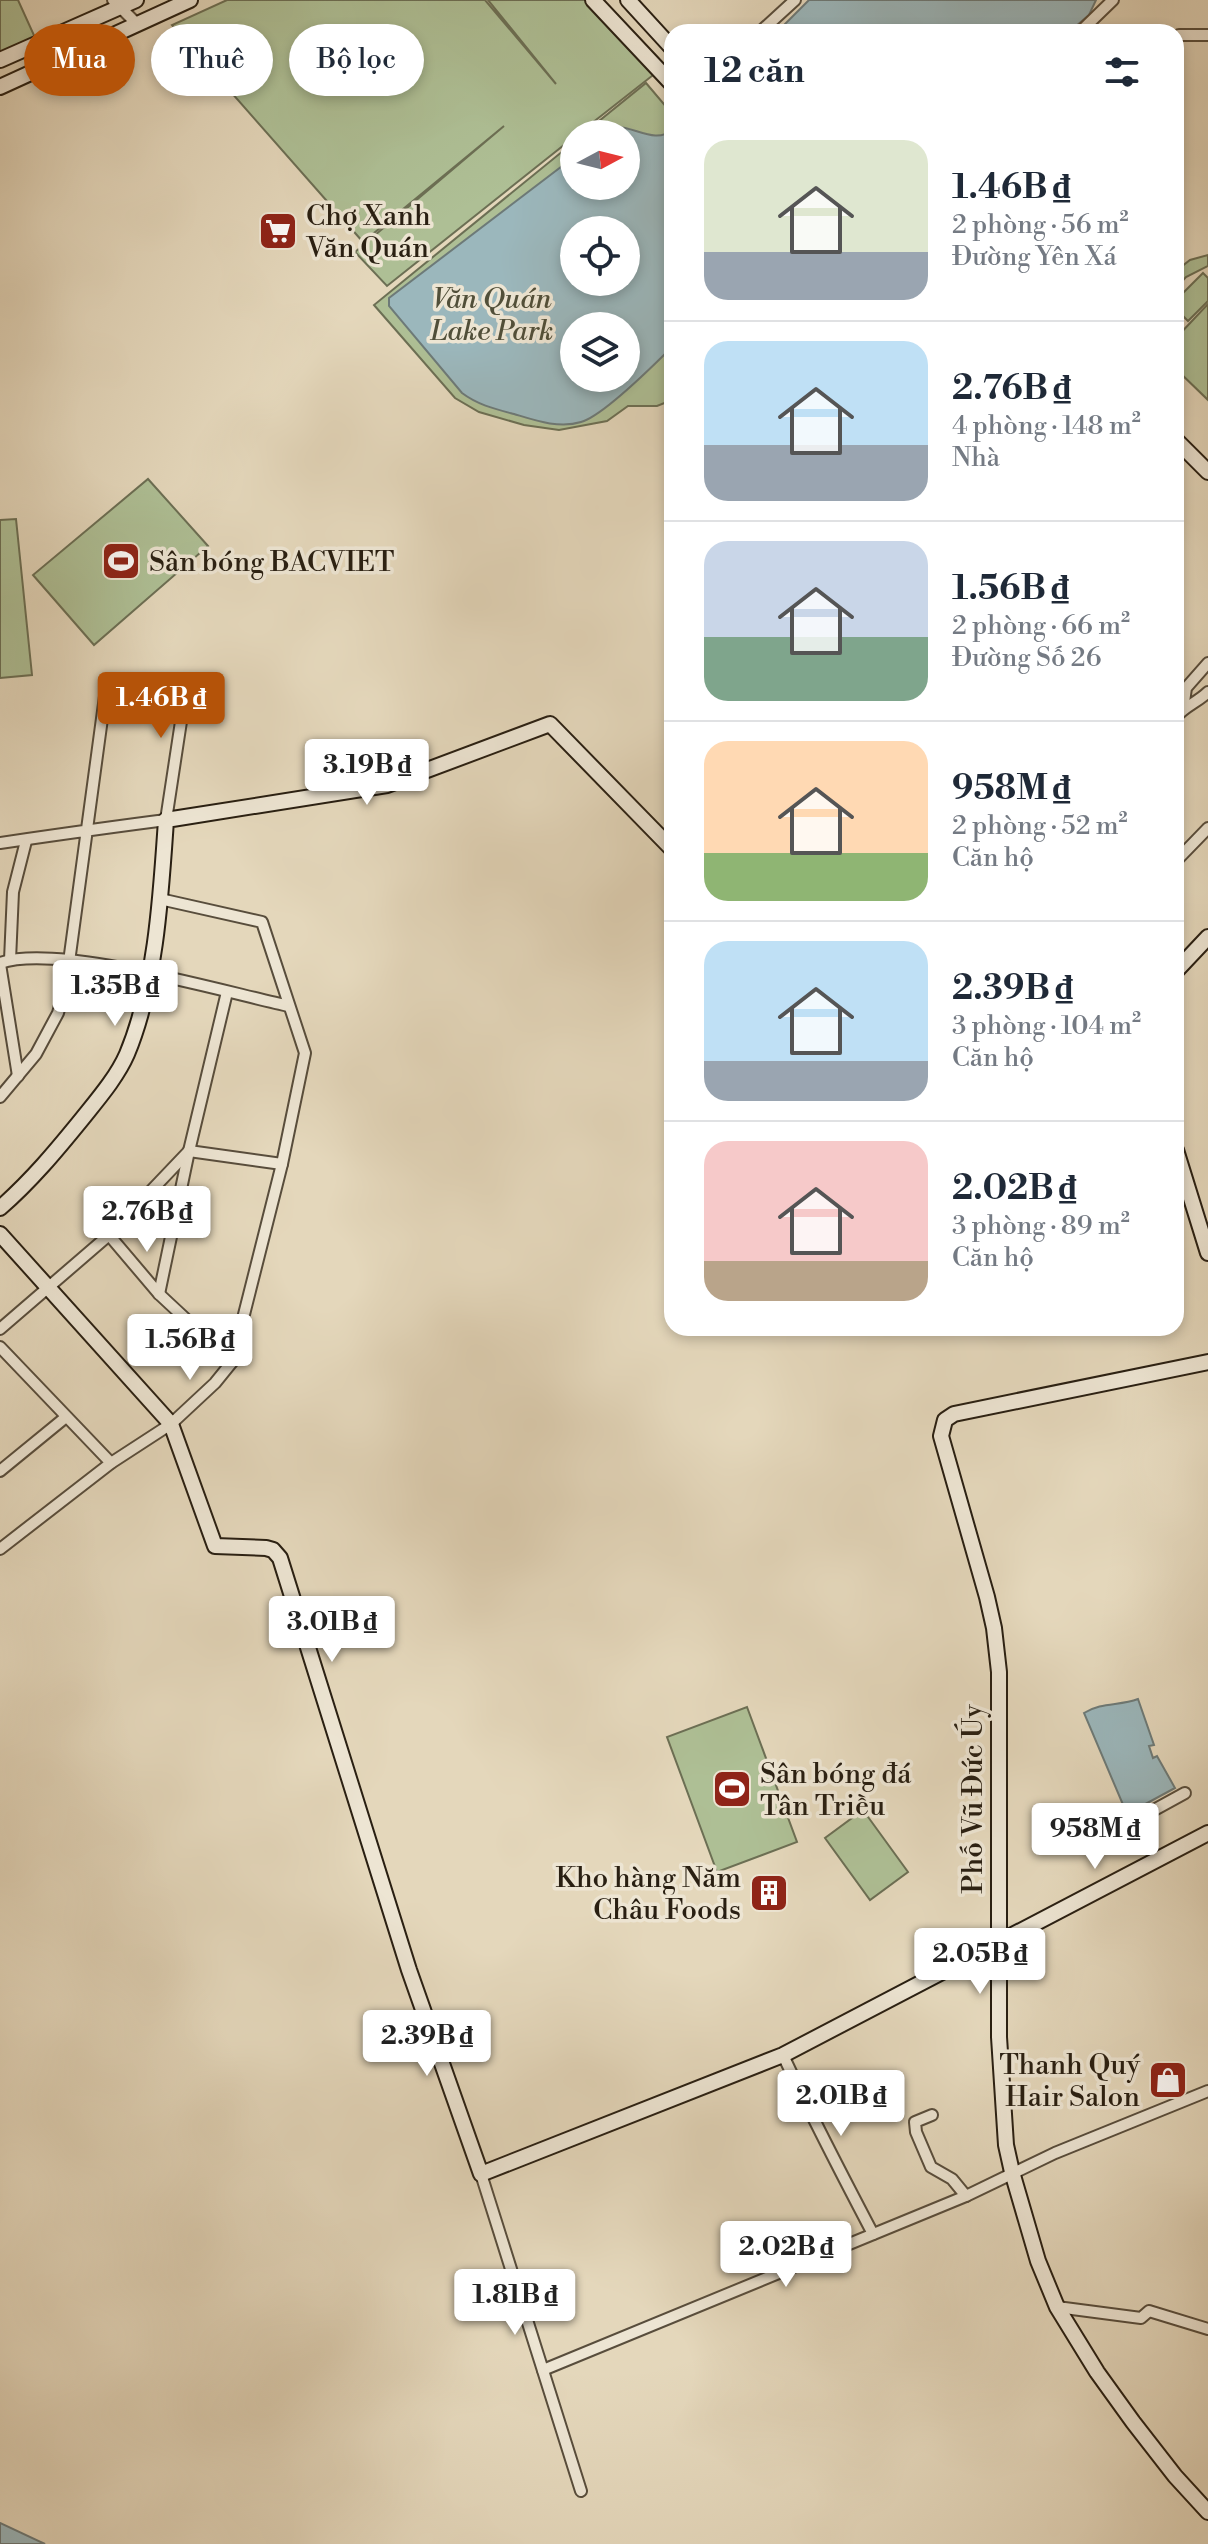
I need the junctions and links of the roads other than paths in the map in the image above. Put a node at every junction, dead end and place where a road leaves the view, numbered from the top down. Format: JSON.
{"nodes":[{"id":1,"x":136,"y":0,"type":"edge"},
{"id":2,"x":190,"y":0,"type":"edge"},
{"id":3,"x":593,"y":0,"type":"edge"},
{"id":4,"x":628,"y":0,"type":"edge"},
{"id":5,"x":795,"y":0,"type":"edge"},
{"id":6,"x":1113,"y":0,"type":"edge"},
{"id":7,"x":116,"y":4,"type":"edge"},
{"id":8,"x":137,"y":24,"type":"junction"},
{"id":9,"x":769,"y":24,"type":"edge"},
{"id":10,"x":1088,"y":24,"type":"edge"},
{"id":11,"x":1184,"y":35,"type":"edge"},
{"id":12,"x":1208,"y":35,"type":"edge"},
{"id":13,"x":664,"y":39,"type":"edge"},
{"id":14,"x":0,"y":60,"type":"edge"},
{"id":15,"x":664,"y":75,"type":"edge"},
{"id":16,"x":0,"y":87,"type":"edge"},
{"id":17,"x":1184,"y":448,"type":"edge"},
{"id":18,"x":1208,"y":472,"type":"edge"},
{"id":19,"x":1208,"y":663,"type":"edge"},
{"id":20,"x":1208,"y":692,"type":"edge"},
{"id":21,"x":1184,"y":695,"type":"edge"},
{"id":22,"x":214,"y":707,"type":"dead end"},
{"id":23,"x":1184,"y":710,"type":"edge"},
{"id":24,"x":182,"y":715,"type":"junction"},
{"id":25,"x":166,"y":820,"type":"junction"},
{"id":26,"x":1208,"y":828,"type":"edge"},
{"id":27,"x":88,"y":830,"type":"junction"},
{"id":28,"x":26,"y":841,"type":"junction"},
{"id":29,"x":664,"y":841,"type":"edge"},
{"id":30,"x":0,"y":843,"type":"edge"},
{"id":31,"x":1184,"y":853,"type":"edge"},
{"id":32,"x":160,"y":899,"type":"junction"},
{"id":33,"x":1208,"y":937,"type":"edge"},
{"id":34,"x":70,"y":960,"type":"junction"},
{"id":35,"x":3,"y":962,"type":"edge"},
{"id":36,"x":1184,"y":962,"type":"edge"},
{"id":37,"x":148,"y":975,"type":"junction"},
{"id":38,"x":227,"y":992,"type":"junction"},
{"id":39,"x":289,"y":1006,"type":"junction"},
{"id":40,"x":18,"y":1076,"type":"junction"},
{"id":41,"x":0,"y":1097,"type":"edge"},
{"id":42,"x":189,"y":1151,"type":"junction"},
{"id":43,"x":282,"y":1164,"type":"junction"},
{"id":44,"x":1184,"y":1176,"type":"edge"},
{"id":45,"x":0,"y":1208,"type":"edge"},
{"id":46,"x":0,"y":1234,"type":"edge"},
{"id":47,"x":109,"y":1235,"type":"junction"},
{"id":48,"x":1208,"y":1253,"type":"edge"},
{"id":49,"x":47,"y":1289,"type":"junction"},
{"id":50,"x":159,"y":1294,"type":"junction"},
{"id":51,"x":0,"y":1329,"type":"edge"},
{"id":52,"x":0,"y":1347,"type":"edge"},
{"id":53,"x":232,"y":1362,"type":"junction"},
{"id":54,"x":1208,"y":1362,"type":"edge"},
{"id":55,"x":66,"y":1417,"type":"junction"},
{"id":56,"x":171,"y":1424,"type":"junction"},
{"id":57,"x":111,"y":1463,"type":"junction"},
{"id":58,"x":0,"y":1471,"type":"edge"},
{"id":59,"x":0,"y":1549,"type":"edge"},
{"id":60,"x":1185,"y":1793,"type":"dead end"},
{"id":61,"x":1123,"y":1827,"type":"dead end"},
{"id":62,"x":1208,"y":1833,"type":"edge"},
{"id":63,"x":1000,"y":1944,"type":"junction"},
{"id":64,"x":783,"y":2055,"type":"junction"},
{"id":65,"x":1208,"y":2091,"type":"edge"},
{"id":66,"x":932,"y":2115,"type":"dead end"},
{"id":67,"x":1012,"y":2172,"type":"junction"},
{"id":68,"x":481,"y":2174,"type":"junction"},
{"id":69,"x":966,"y":2196,"type":"junction"},
{"id":70,"x":873,"y":2234,"type":"junction"},
{"id":71,"x":1057,"y":2307,"type":"junction"},
{"id":72,"x":1208,"y":2329,"type":"edge"},
{"id":73,"x":543,"y":2370,"type":"junction"},
{"id":74,"x":581,"y":2491,"type":"dead end"},
{"id":75,"x":1208,"y":2512,"type":"edge"}],
"edges":[{"from":1,"to":7,"type":"street"},
{"from":2,"to":8,"type":"street"},
{"from":3,"to":15,"type":"street"},
{"from":4,"to":13,"type":"street"},
{"from":5,"to":9,"type":"street"},
{"from":6,"to":10,"type":"street"},
{"from":7,"to":8,"type":"street"},
{"from":7,"to":14,"type":"street"},
{"from":8,"to":16,"type":"street"},
{"from":11,"to":12,"type":"street"},
{"from":17,"to":18,"type":"street"},
{"from":19,"to":21,"type":"street"},
{"from":20,"to":23,"type":"street"},
{"from":22,"to":24,"type":"street"},
{"from":24,"to":25,"type":"street"},
{"from":24,"to":27,"type":"street"},
{"from":25,"to":27,"type":"street"},
{"from":25,"to":29,"type":"street"},
{"from":25,"to":32,"type":"street"},
{"from":26,"to":31,"type":"street"},
{"from":27,"to":28,"type":"street"},
{"from":27,"to":34,"type":"street"},
{"from":28,"to":30,"type":"street"},
{"from":28,"to":35,"type":"street"},
{"from":32,"to":37,"type":"street"},
{"from":32,"to":39,"type":"street"},
{"from":33,"to":36,"type":"street"},
{"from":34,"to":35,"type":"street"},
{"from":34,"to":37,"type":"street"},
{"from":34,"to":40,"type":"street"},
{"from":35,"to":40,"type":"street"},
{"from":37,"to":38,"type":"street"},
{"from":37,"to":45,"type":"street"},
{"from":38,"to":39,"type":"street"},
{"from":38,"to":42,"type":"street"},
{"from":39,"to":43,"type":"street"},
{"from":40,"to":41,"type":"street"},
{"from":42,"to":43,"type":"street"},
{"from":42,"to":47,"type":"street"},
{"from":42,"to":50,"type":"street"},
{"from":43,"to":53,"type":"street"},
{"from":44,"to":48,"type":"street"},
{"from":46,"to":49,"type":"street"},
{"from":47,"to":49,"type":"street"},
{"from":47,"to":50,"type":"street"},
{"from":49,"to":51,"type":"street"},
{"from":49,"to":56,"type":"street"},
{"from":50,"to":53,"type":"street"},
{"from":52,"to":55,"type":"street"},
{"from":53,"to":56,"type":"street"},
{"from":54,"to":63,"type":"street","name":"Phố Vũ Đức Úy"},
{"from":55,"to":57,"type":"street"},
{"from":55,"to":58,"type":"street"},
{"from":56,"to":57,"type":"street"},
{"from":56,"to":68,"type":"street"},
{"from":57,"to":59,"type":"street"},
{"from":60,"to":61,"type":"street"},
{"from":62,"to":63,"type":"street"},
{"from":63,"to":64,"type":"street"},
{"from":63,"to":67,"type":"street","name":"Phố Vũ Đức Úy"},
{"from":64,"to":68,"type":"street"},
{"from":64,"to":70,"type":"street"},
{"from":65,"to":67,"type":"street"},
{"from":66,"to":69,"type":"street"},
{"from":67,"to":69,"type":"street"},
{"from":67,"to":71,"type":"street","name":"Phố Vũ Đức Úy"},
{"from":68,"to":73,"type":"street"},
{"from":69,"to":70,"type":"street"},
{"from":70,"to":73,"type":"street"},
{"from":71,"to":72,"type":"street"},
{"from":71,"to":75,"type":"street","name":"Phố Vũ Đức Úy"},
{"from":73,"to":74,"type":"street"}]}
